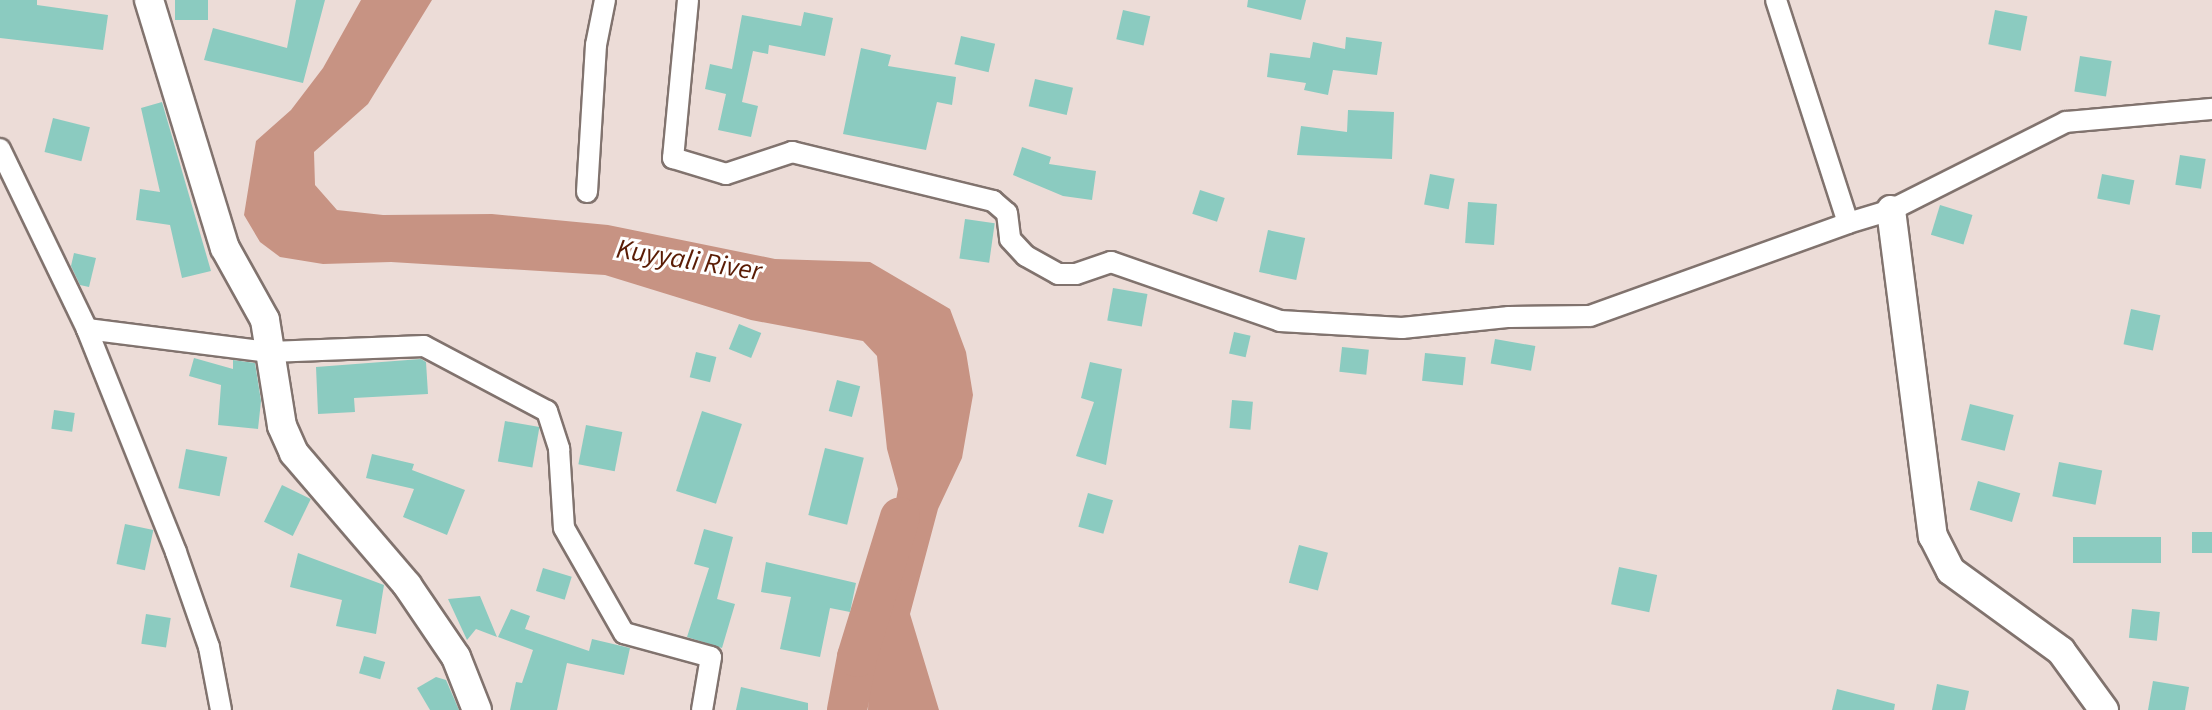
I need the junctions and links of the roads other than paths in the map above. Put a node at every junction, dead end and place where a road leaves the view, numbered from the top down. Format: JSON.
{"nodes":[{"id":1,"x":149,"y":0,"type":"edge"},
{"id":2,"x":605,"y":0,"type":"edge"},
{"id":3,"x":688,"y":0,"type":"edge"},
{"id":4,"x":1776,"y":0,"type":"edge"},
{"id":5,"x":2212,"y":109,"type":"edge"},
{"id":6,"x":0,"y":149,"type":"edge"},
{"id":7,"x":587,"y":192,"type":"dead end"},
{"id":8,"x":1891,"y":210,"type":"junction"},
{"id":9,"x":1848,"y":223,"type":"junction"},
{"id":10,"x":87,"y":329,"type":"junction"},
{"id":11,"x":270,"y":352,"type":"junction"},
{"id":12,"x":221,"y":710,"type":"edge"},
{"id":13,"x":477,"y":710,"type":"edge"},
{"id":14,"x":702,"y":710,"type":"edge"},
{"id":15,"x":2104,"y":710,"type":"edge"}],
"edges":[{"from":1,"to":11,"type":"main road"},
{"from":2,"to":7,"type":"street"},
{"from":3,"to":9,"type":"street"},
{"from":4,"to":9,"type":"street"},
{"from":5,"to":8,"type":"street"},
{"from":6,"to":10,"type":"street"},
{"from":8,"to":9,"type":"street"},
{"from":8,"to":15,"type":"main road"},
{"from":10,"to":11,"type":"street"},
{"from":10,"to":12,"type":"street"},
{"from":11,"to":13,"type":"main road"},
{"from":11,"to":14,"type":"street"}]}
